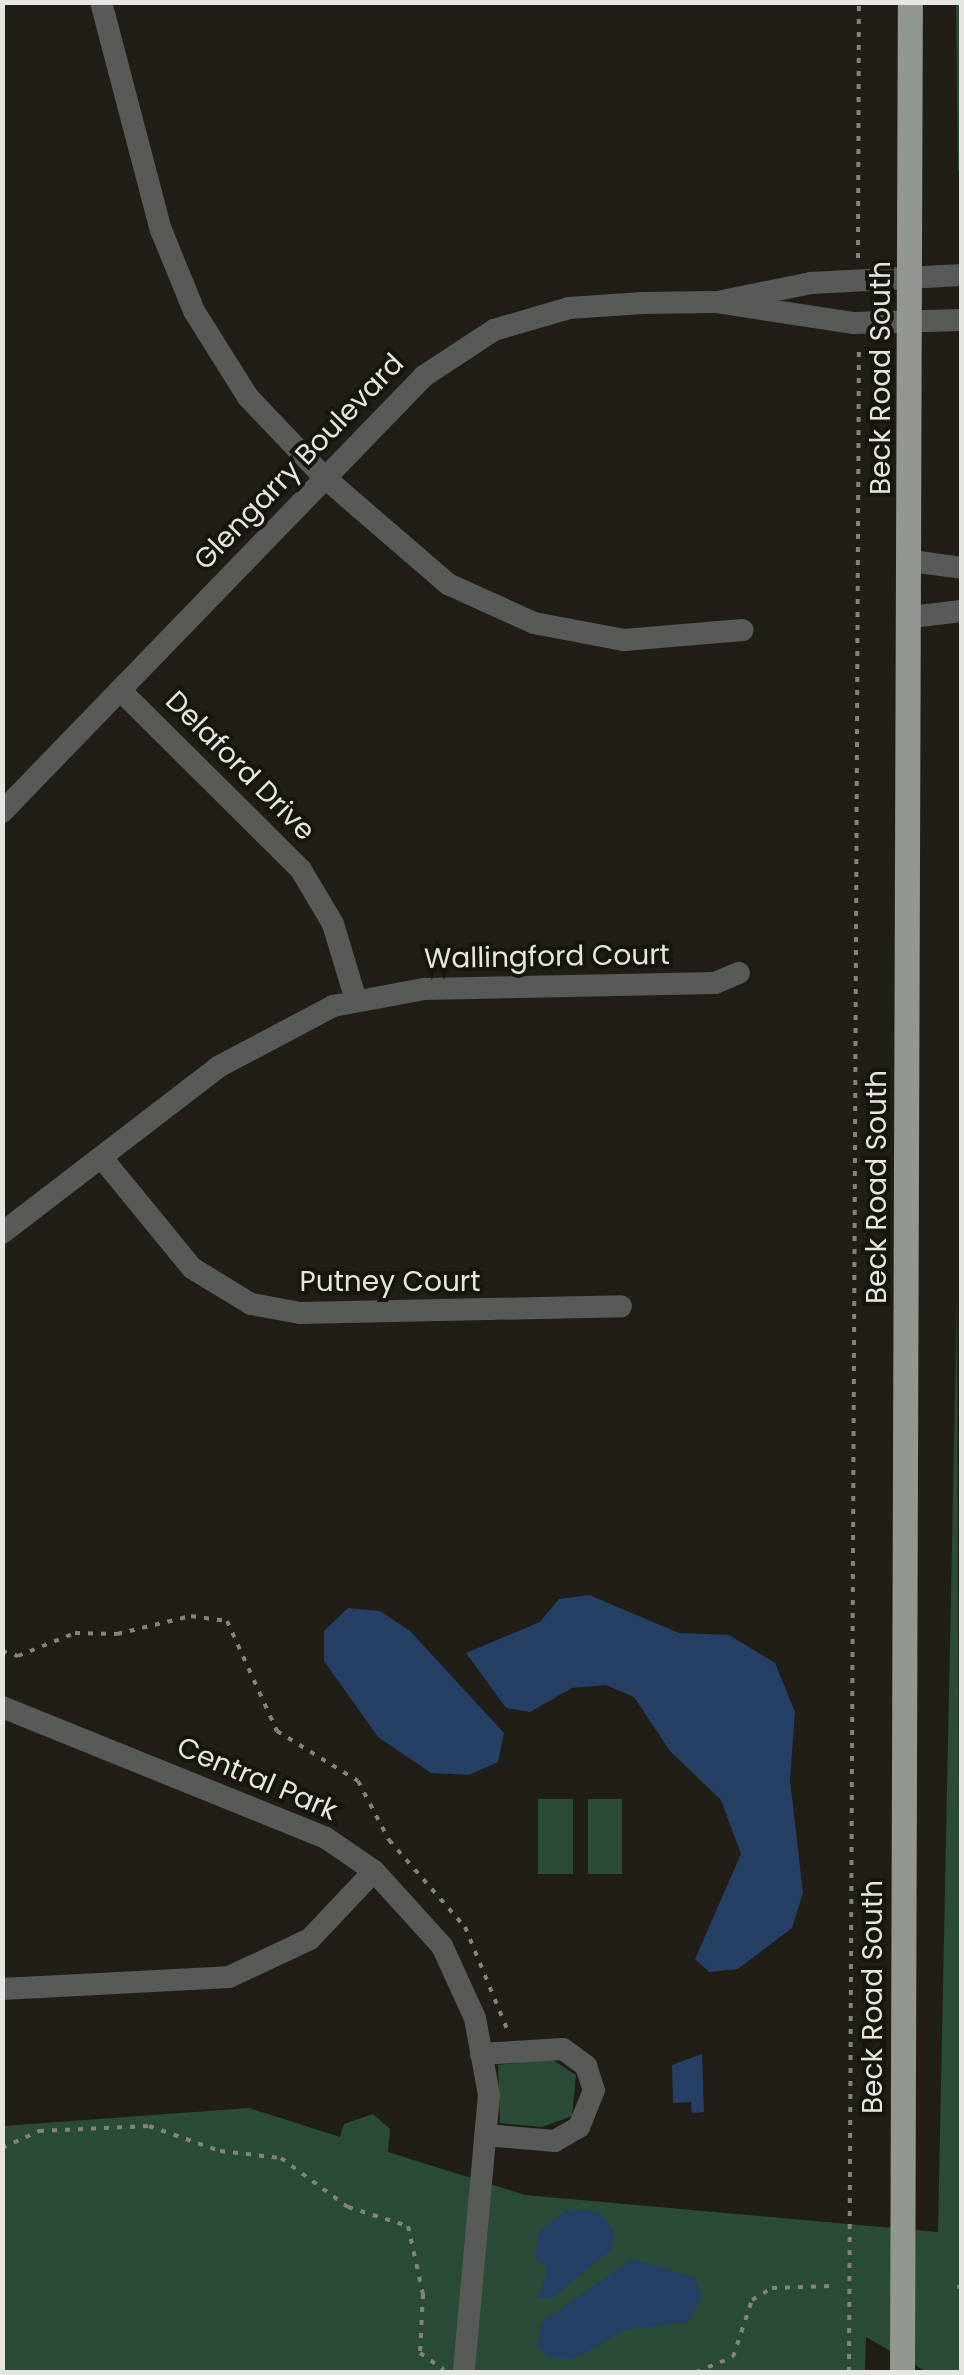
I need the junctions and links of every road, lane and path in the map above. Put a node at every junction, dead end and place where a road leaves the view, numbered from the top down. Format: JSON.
{"nodes":[{"id":1,"x":100,"y":2,"type":"edge"},
{"id":2,"x":860,"y":2,"type":"edge"},
{"id":3,"x":910,"y":2,"type":"edge"},
{"id":4,"x":854,"y":266,"type":"dead end"},
{"id":5,"x":962,"y":275,"type":"edge"},
{"id":6,"x":910,"y":276,"type":"junction"},
{"id":7,"x":716,"y":302,"type":"junction"},
{"id":8,"x":962,"y":320,"type":"edge"},
{"id":9,"x":911,"y":323,"type":"junction"},
{"id":10,"x":854,"y":330,"type":"dead end"},
{"id":11,"x":324,"y":476,"type":"junction"},
{"id":12,"x":911,"y":562,"type":"junction"},
{"id":13,"x":962,"y":568,"type":"edge"},
{"id":14,"x":962,"y":611,"type":"edge"},
{"id":15,"x":912,"y":617,"type":"junction"},
{"id":16,"x":743,"y":630,"type":"dead end"},
{"id":17,"x":120,"y":690,"type":"junction"},
{"id":18,"x":3,"y":809,"type":"edge"},
{"id":19,"x":738,"y":973,"type":"dead end"},
{"id":20,"x":356,"y":1000,"type":"junction"},
{"id":21,"x":102,"y":1158,"type":"junction"},
{"id":22,"x":2,"y":1233,"type":"edge"},
{"id":23,"x":621,"y":1306,"type":"dead end"},
{"id":24,"x":2,"y":1651,"type":"edge"},
{"id":25,"x":2,"y":1708,"type":"edge"},
{"id":26,"x":374,"y":1870,"type":"junction"},
{"id":27,"x":2,"y":1989,"type":"edge"},
{"id":28,"x":509,"y":2038,"type":"dead end"},
{"id":29,"x":481,"y":2054,"type":"junction"},
{"id":30,"x":485,"y":2135,"type":"junction"},
{"id":31,"x":2,"y":2148,"type":"edge"},
{"id":32,"x":830,"y":2286,"type":"dead end"},
{"id":33,"x":457,"y":2372,"type":"edge"},
{"id":34,"x":696,"y":2372,"type":"edge"},
{"id":35,"x":850,"y":2372,"type":"edge"},
{"id":36,"x":902,"y":2372,"type":"edge"}],
"edges":[{"from":1,"to":11,"type":"street"},
{"from":2,"to":4,"type":"path"},
{"from":3,"to":6,"type":"main road","name":"Beck Road South"},
{"from":5,"to":6,"type":"street","name":"Glengarry Boulevard"},
{"from":6,"to":7,"type":"street","name":"Glengarry Boulevard"},
{"from":6,"to":9,"type":"main road","name":"Beck Road South"},
{"from":7,"to":9,"type":"street","name":"Glengarry Boulevard"},
{"from":7,"to":11,"type":"street","name":"Glengarry Boulevard"},
{"from":8,"to":9,"type":"street","name":"Glengarry Boulevard"},
{"from":9,"to":12,"type":"main road","name":"Beck Road South"},
{"from":10,"to":35,"type":"path"},
{"from":11,"to":16,"type":"street"},
{"from":11,"to":17,"type":"street","name":"Glengarry Boulevard"},
{"from":12,"to":13,"type":"street"},
{"from":12,"to":15,"type":"main road","name":"Beck Road South"},
{"from":14,"to":15,"type":"street"},
{"from":15,"to":36,"type":"main road","name":"Beck Road South"},
{"from":17,"to":18,"type":"street","name":"Glengarry Boulevard"},
{"from":17,"to":20,"type":"street","name":"Delaford Drive"},
{"from":19,"to":20,"type":"street","name":"Wallingford Court"},
{"from":20,"to":21,"type":"street"},
{"from":21,"to":22,"type":"street"},
{"from":21,"to":23,"type":"street","name":"Putney Court"},
{"from":24,"to":28,"type":"path"},
{"from":25,"to":26,"type":"street","name":"Central Park"},
{"from":26,"to":27,"type":"street"},
{"from":26,"to":29,"type":"street","name":"Central Park"},
{"from":29,"to":30,"type":"street","name":"Central Park"},
{"from":29,"to":30,"type":"street"},
{"from":30,"to":33,"type":"street","name":"Central Park"},
{"from":31,"to":33,"type":"path"},
{"from":32,"to":34,"type":"path"}]}
